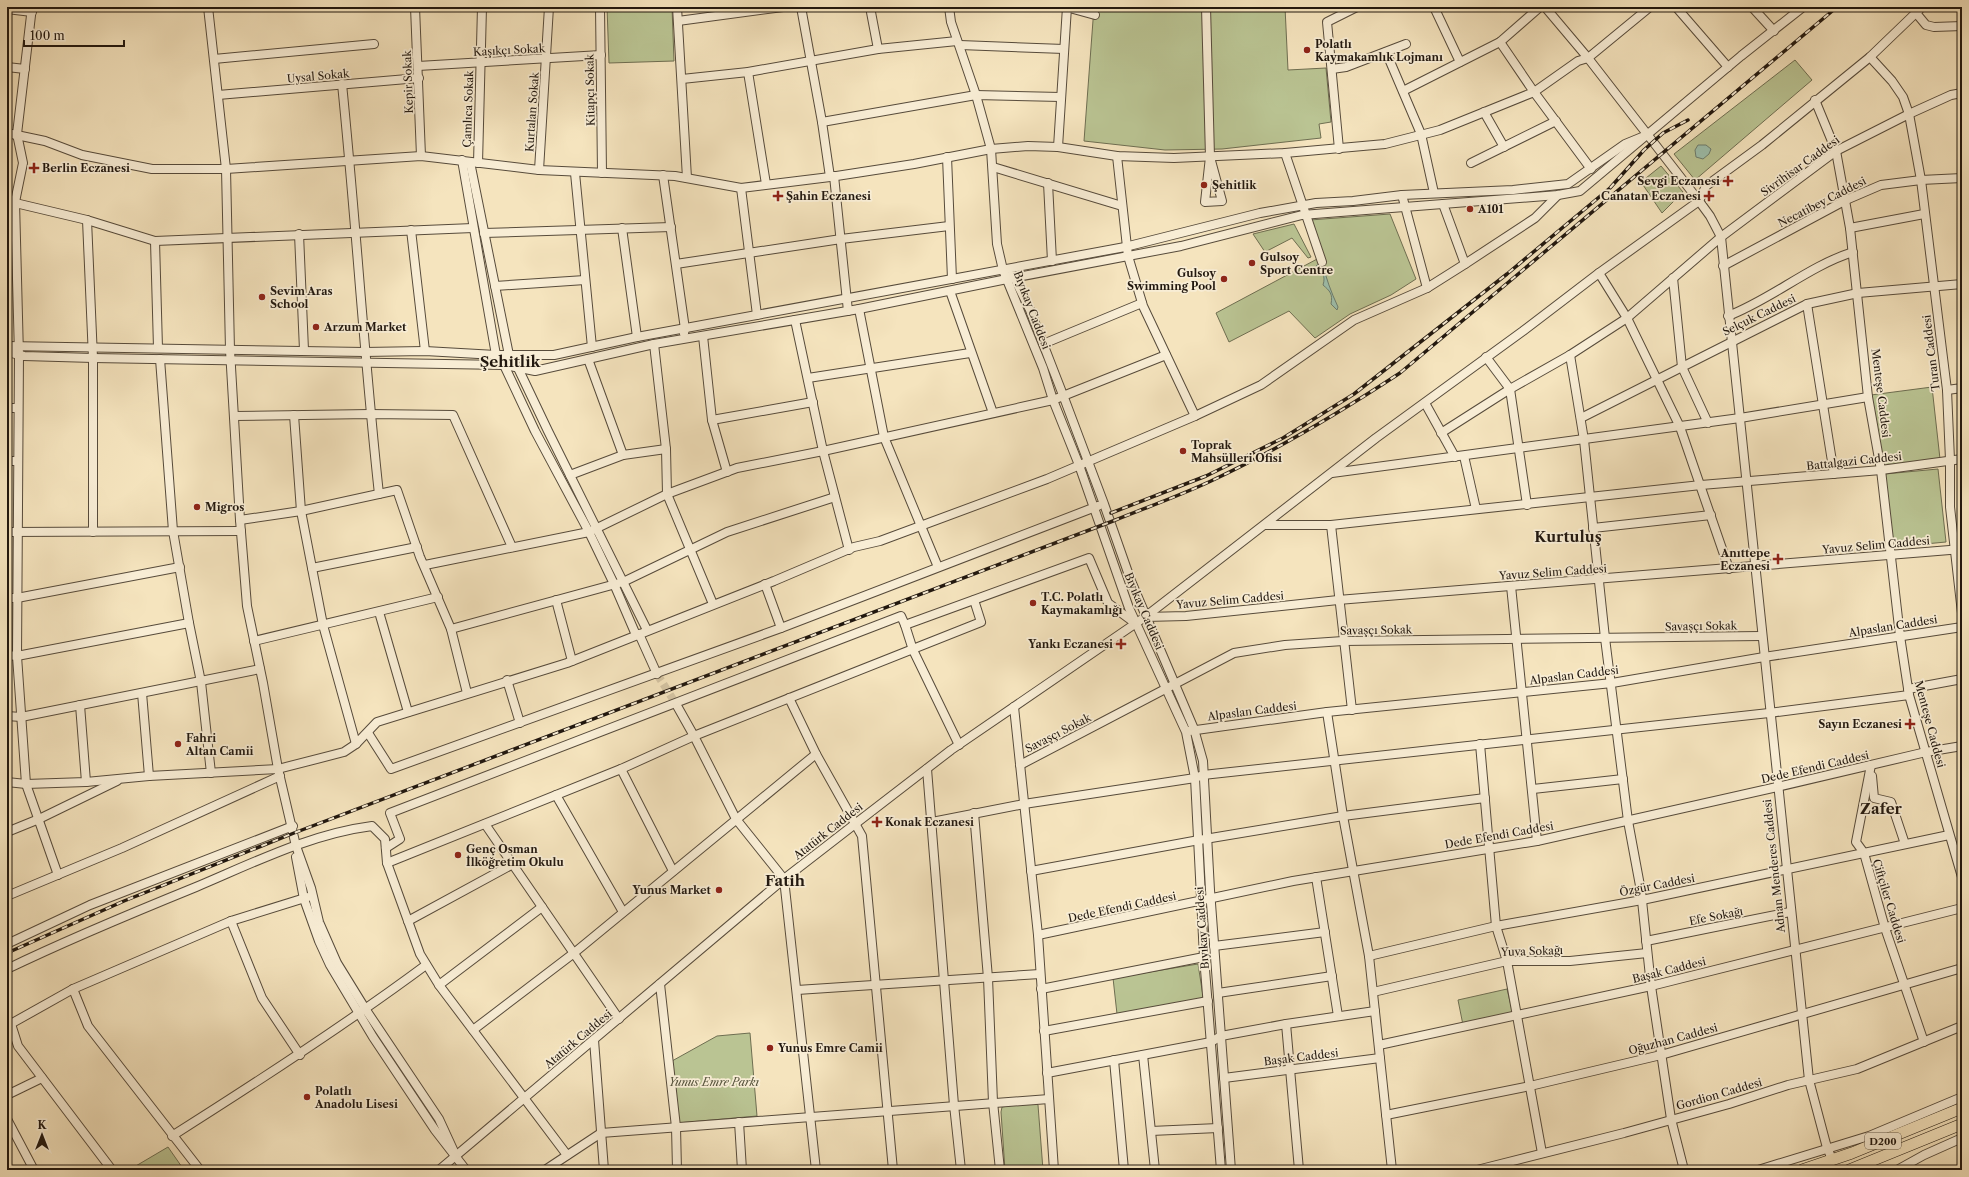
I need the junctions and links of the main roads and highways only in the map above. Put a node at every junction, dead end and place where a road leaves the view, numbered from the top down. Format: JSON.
{"nodes":[{"id":1,"x":1962,"y":1108,"type":"edge"},
{"id":2,"x":1962,"y":1124,"type":"edge"},
{"id":3,"x":1802,"y":1170,"type":"edge"},
{"id":4,"x":1849,"y":1170,"type":"edge"}],
"edges":[{"from":1,"to":3,"type":"highway","number":"D200"},
{"from":2,"to":4,"type":"highway","number":"D200"}]}
